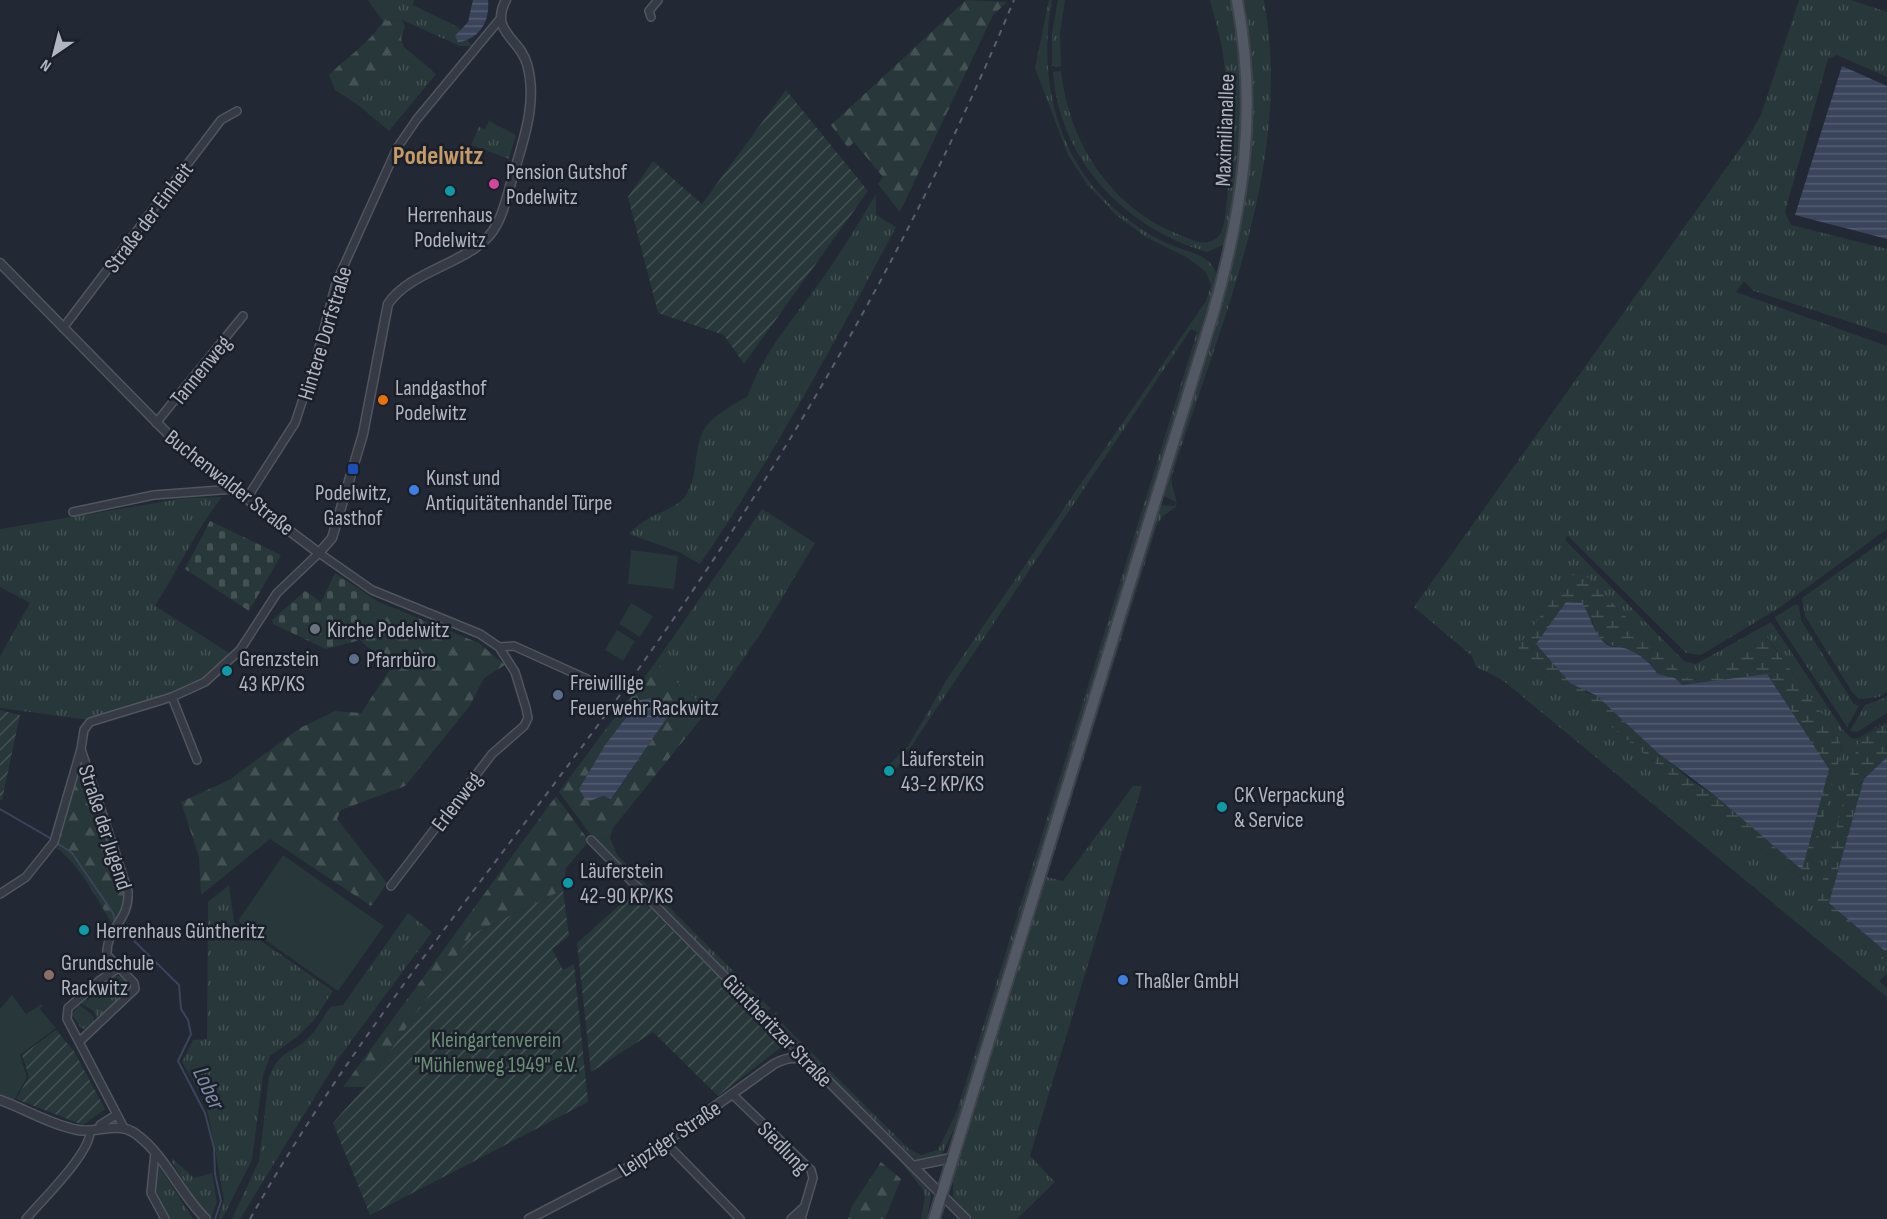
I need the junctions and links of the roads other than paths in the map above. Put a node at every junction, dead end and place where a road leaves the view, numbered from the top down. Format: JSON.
{"nodes":[{"id":1,"x":505,"y":0,"type":"edge"},
{"id":2,"x":658,"y":0,"type":"edge"},
{"id":3,"x":1238,"y":0,"type":"edge"},
{"id":4,"x":651,"y":17,"type":"dead end"},
{"id":5,"x":500,"y":19,"type":"junction"},
{"id":6,"x":237,"y":111,"type":"dead end"},
{"id":7,"x":0,"y":263,"type":"edge"},
{"id":8,"x":243,"y":316,"type":"dead end"},
{"id":9,"x":63,"y":328,"type":"junction"},
{"id":10,"x":156,"y":423,"type":"junction"},
{"id":11,"x":234,"y":489,"type":"junction"},
{"id":12,"x":247,"y":498,"type":"junction"},
{"id":13,"x":72,"y":512,"type":"dead end"},
{"id":14,"x":319,"y":553,"type":"junction"},
{"id":15,"x":499,"y":647,"type":"junction"},
{"id":16,"x":587,"y":679,"type":"dead end"},
{"id":17,"x":172,"y":697,"type":"junction"},
{"id":18,"x":527,"y":722,"type":"joint"},
{"id":19,"x":81,"y":749,"type":"junction"},
{"id":20,"x":197,"y":760,"type":"dead end"},
{"id":21,"x":591,"y":840,"type":"dead end"},
{"id":22,"x":392,"y":886,"type":"dead end"},
{"id":23,"x":0,"y":894,"type":"edge"},
{"id":24,"x":118,"y":968,"type":"junction"},
{"id":25,"x":79,"y":1042,"type":"junction"},
{"id":26,"x":806,"y":1059,"type":"junction"},
{"id":27,"x":733,"y":1095,"type":"junction"},
{"id":28,"x":0,"y":1100,"type":"edge"},
{"id":29,"x":116,"y":1114,"type":"junction"},
{"id":30,"x":100,"y":1128,"type":"junction"},
{"id":31,"x":123,"y":1128,"type":"junction"},
{"id":32,"x":90,"y":1130,"type":"junction"},
{"id":33,"x":665,"y":1143,"type":"junction"},
{"id":34,"x":155,"y":1152,"type":"junction"},
{"id":35,"x":951,"y":1158,"type":"junction"},
{"id":36,"x":913,"y":1166,"type":"junction"},
{"id":37,"x":942,"y":1194,"type":"junction"},
{"id":38,"x":805,"y":1206,"type":"junction"},
{"id":39,"x":26,"y":1219,"type":"edge"},
{"id":40,"x":165,"y":1219,"type":"edge"},
{"id":41,"x":206,"y":1219,"type":"edge"},
{"id":42,"x":530,"y":1219,"type":"edge"},
{"id":43,"x":740,"y":1219,"type":"edge"},
{"id":44,"x":791,"y":1219,"type":"edge"},
{"id":45,"x":801,"y":1219,"type":"edge"},
{"id":46,"x":934,"y":1219,"type":"edge"},
{"id":47,"x":966,"y":1219,"type":"edge"}],
"edges":[{"from":1,"to":5,"type":"street"},
{"from":2,"to":4,"type":"street"},
{"from":3,"to":35,"type":"main road","name":"Maximilianallee"},
{"from":5,"to":12,"type":"street","name":"Hintere Dorfstraße"},
{"from":5,"to":14,"type":"street"},
{"from":6,"to":9,"type":"street","name":"Straße der Einheit"},
{"from":7,"to":9,"type":"street","name":"Buchenwalder Straße"},
{"from":8,"to":10,"type":"street","name":"Tannenweg"},
{"from":9,"to":10,"type":"street","name":"Buchenwalder Straße"},
{"from":10,"to":11,"type":"street","name":"Buchenwalder Straße"},
{"from":11,"to":12,"type":"street","name":"Buchenwalder Straße"},
{"from":11,"to":13,"type":"street"},
{"from":12,"to":14,"type":"street","name":"Buchenwalder Straße"},
{"from":14,"to":15,"type":"street","name":"Buchenwalder Straße"},
{"from":14,"to":17,"type":"street","name":"Straße der Jugend"},
{"from":15,"to":16,"type":"street","name":"Buchenwalder Straße"},
{"from":15,"to":18,"type":"street","name":"Buchenwalder Straße"},
{"from":17,"to":19,"type":"street","name":"Straße der Jugend"},
{"from":17,"to":20,"type":"street"},
{"from":18,"to":22,"type":"street","name":"Erlenweg"},
{"from":19,"to":23,"type":"street"},
{"from":19,"to":24,"type":"street","name":"Straße der Jugend"},
{"from":21,"to":26,"type":"street","name":"Güntheritzer Straße"},
{"from":24,"to":25,"type":"street"},
{"from":24,"to":25,"type":"street","name":"Straße der Jugend"},
{"from":25,"to":29,"type":"street"},
{"from":26,"to":27,"type":"street","name":"Leipziger Straße"},
{"from":26,"to":36,"type":"street","name":"Güntheritzer Straße"},
{"from":27,"to":33,"type":"street","name":"Leipziger Straße"},
{"from":27,"to":38,"type":"street","name":"Siedlung"},
{"from":28,"to":32,"type":"street"},
{"from":29,"to":30,"type":"street"},
{"from":29,"to":31,"type":"street"},
{"from":30,"to":31,"type":"street"},
{"from":30,"to":32,"type":"street"},
{"from":31,"to":34,"type":"street"},
{"from":32,"to":39,"type":"street"},
{"from":33,"to":42,"type":"street","name":"Leipziger Straße"},
{"from":33,"to":43,"type":"street"},
{"from":34,"to":40,"type":"street"},
{"from":34,"to":41,"type":"street"},
{"from":35,"to":36,"type":"street"},
{"from":35,"to":37,"type":"main road","name":"Maximilianallee"},
{"from":36,"to":37,"type":"street","name":"Güntheritzer Straße"},
{"from":37,"to":46,"type":"main road","name":"Maximilianallee"},
{"from":37,"to":47,"type":"street","name":"Güntheritzer Straße"},
{"from":38,"to":44,"type":"street","name":"Siedlung"},
{"from":38,"to":45,"type":"street","name":"Siedlung"}]}
